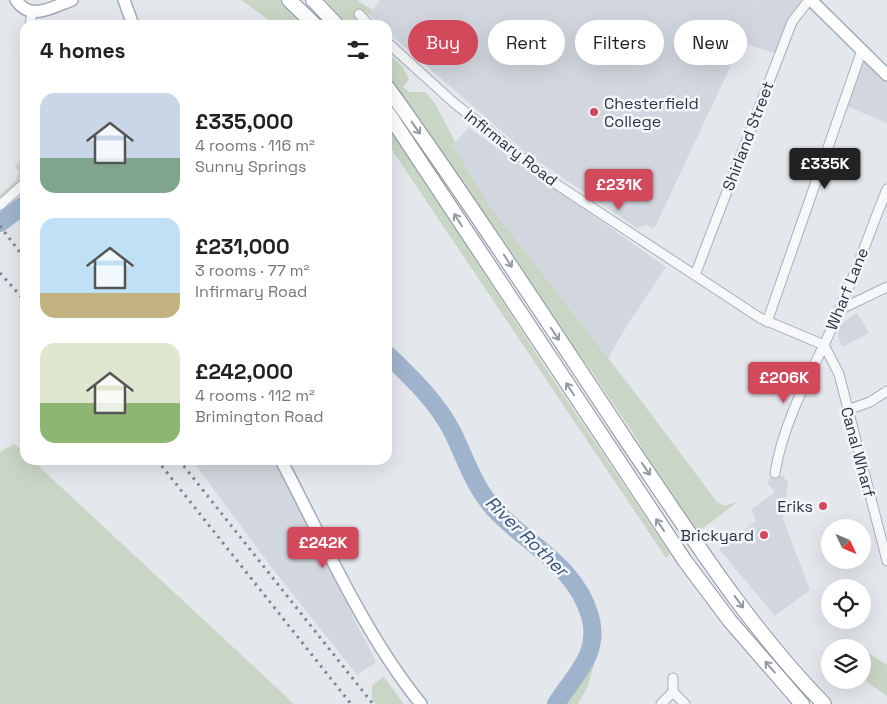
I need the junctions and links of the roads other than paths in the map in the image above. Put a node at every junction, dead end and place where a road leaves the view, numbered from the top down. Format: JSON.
{"nodes":[{"id":1,"x":16,"y":0,"type":"edge"},
{"id":2,"x":72,"y":0,"type":"edge"},
{"id":3,"x":124,"y":0,"type":"edge"},
{"id":4,"x":289,"y":0,"type":"edge"},
{"id":5,"x":313,"y":0,"type":"edge"},
{"id":6,"x":810,"y":0,"type":"edge"},
{"id":7,"x":37,"y":12,"type":"junction"},
{"id":8,"x":359,"y":14,"type":"dead end"},
{"id":9,"x":33,"y":20,"type":"edge"},
{"id":10,"x":131,"y":20,"type":"edge"},
{"id":11,"x":311,"y":20,"type":"edge"},
{"id":12,"x":332,"y":20,"type":"edge"},
{"id":13,"x":364,"y":20,"type":"edge"},
{"id":14,"x":392,"y":47,"type":"edge"},
{"id":15,"x":862,"y":50,"type":"junction"},
{"id":16,"x":887,"y":75,"type":"edge"},
{"id":17,"x":392,"y":94,"type":"edge"},
{"id":18,"x":392,"y":119,"type":"edge"},
{"id":19,"x":20,"y":188,"type":"edge"},
{"id":20,"x":887,"y":189,"type":"edge"},
{"id":21,"x":0,"y":206,"type":"edge"},
{"id":22,"x":694,"y":275,"type":"junction"},
{"id":23,"x":887,"y":288,"type":"edge"},
{"id":24,"x":839,"y":310,"type":"junction"},
{"id":25,"x":767,"y":322,"type":"junction"},
{"id":26,"x":824,"y":345,"type":"junction"},
{"id":27,"x":887,"y":391,"type":"edge"},
{"id":28,"x":847,"y":410,"type":"junction"},
{"id":29,"x":284,"y":465,"type":"edge"},
{"id":30,"x":775,"y":473,"type":"dead end"},
{"id":31,"x":884,"y":536,"type":"edge"},
{"id":32,"x":887,"y":562,"type":"edge"},
{"id":33,"x":673,"y":678,"type":"dead end"},
{"id":34,"x":673,"y":692,"type":"junction"},
{"id":35,"x":421,"y":704,"type":"edge"},
{"id":36,"x":660,"y":704,"type":"edge"},
{"id":37,"x":686,"y":704,"type":"edge"},
{"id":38,"x":802,"y":704,"type":"edge"},
{"id":39,"x":824,"y":704,"type":"edge"}],
"edges":[{"from":1,"to":7,"type":"main road"},
{"from":2,"to":7,"type":"main road"},
{"from":3,"to":10,"type":"main road"},
{"from":4,"to":11,"type":"highway"},
{"from":5,"to":12,"type":"highway"},
{"from":6,"to":15,"type":"main road"},
{"from":6,"to":22,"type":"street","name":"Shirland Street"},
{"from":7,"to":9,"type":"street"},
{"from":8,"to":13,"type":"street"},
{"from":14,"to":22,"type":"street","name":"Infirmary Road"},
{"from":15,"to":16,"type":"main road"},
{"from":15,"to":25,"type":"street"},
{"from":17,"to":39,"type":"highway","one_way":true},
{"from":38,"to":18,"type":"highway","one_way":true},
{"from":19,"to":21,"type":"street"},
{"from":20,"to":24,"type":"street","name":"Wharf Lane"},
{"from":22,"to":25,"type":"street","name":"Infirmary Road"},
{"from":23,"to":24,"type":"street"},
{"from":24,"to":26,"type":"street","name":"Wharf Lane"},
{"from":25,"to":26,"type":"street","name":"Infirmary Road"},
{"from":26,"to":28,"type":"street","name":"Canal Wharf"},
{"from":26,"to":30,"type":"street","name":"Wharf Lane"},
{"from":27,"to":28,"type":"street"},
{"from":28,"to":31,"type":"street","name":"Canal Wharf"},
{"from":29,"to":35,"type":"main road"},
{"from":31,"to":32,"type":"street","name":"Canal Wharf"},
{"from":33,"to":34,"type":"street"},
{"from":34,"to":36,"type":"street"},
{"from":34,"to":37,"type":"street"}]}
